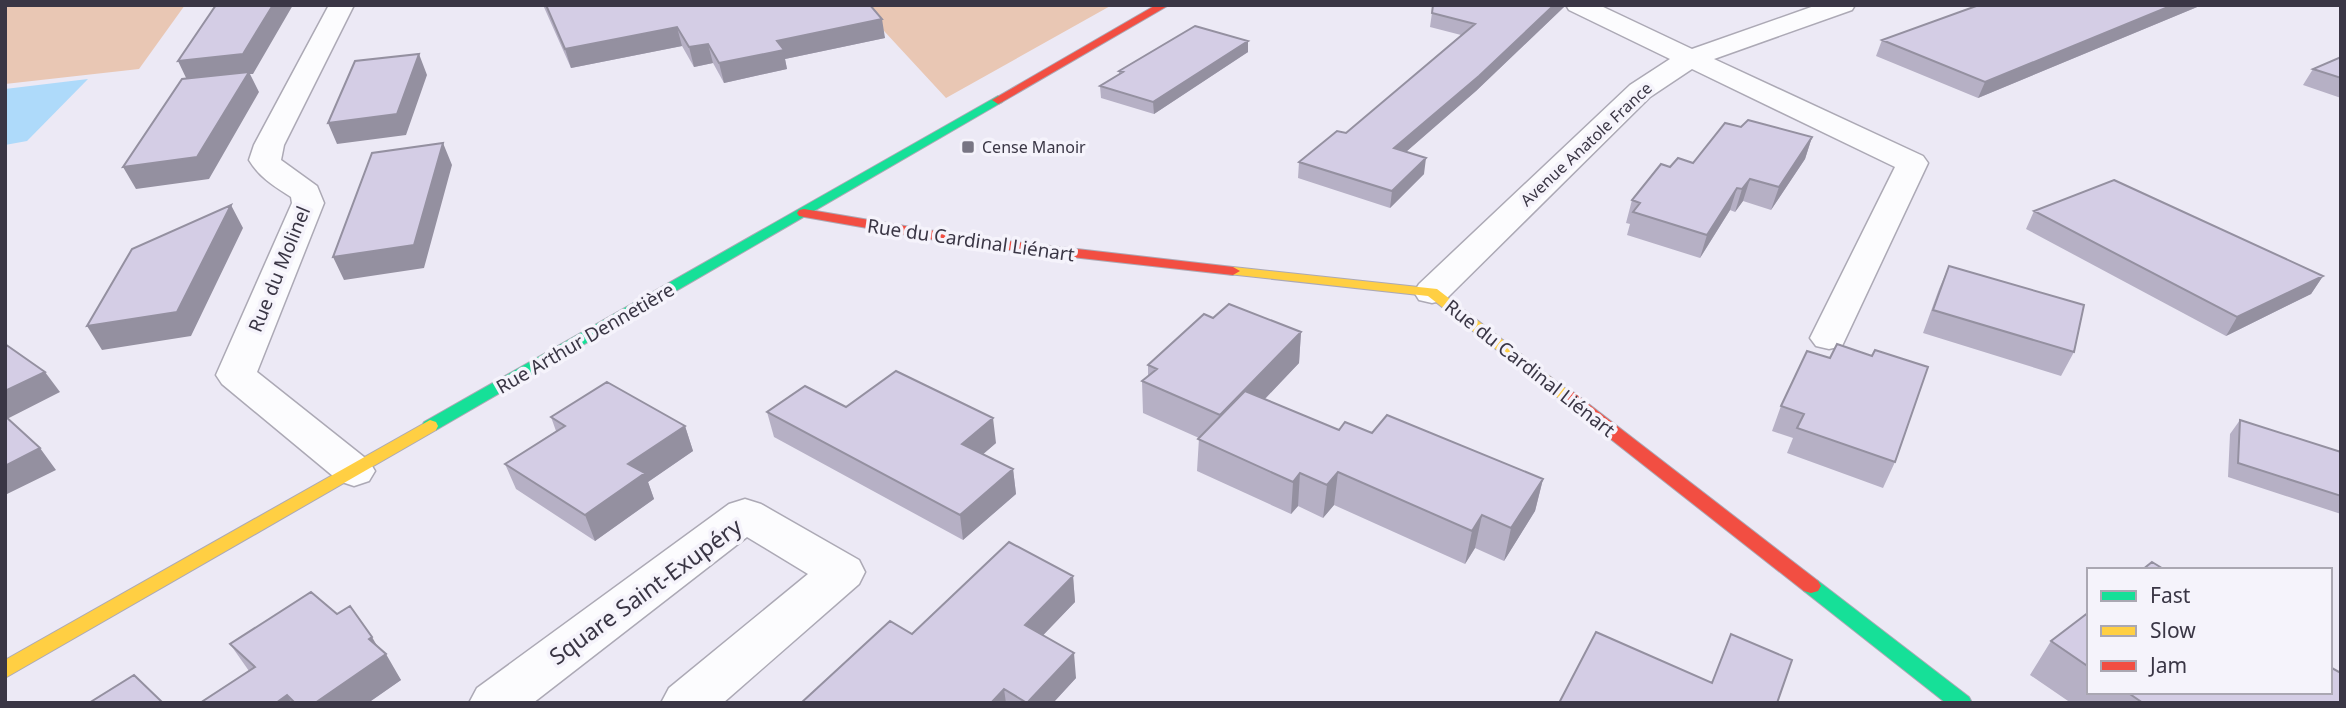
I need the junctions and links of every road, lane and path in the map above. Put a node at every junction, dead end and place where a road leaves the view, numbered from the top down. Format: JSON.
{"nodes":[{"id":1,"x":342,"y":5,"type":"edge"},
{"id":2,"x":1164,"y":5,"type":"edge"},
{"id":3,"x":1578,"y":5,"type":"edge"},
{"id":4,"x":1843,"y":5,"type":"edge"},
{"id":5,"x":1694,"y":58,"type":"junction"},
{"id":6,"x":804,"y":213,"type":"junction"},
{"id":7,"x":1433,"y":292,"type":"junction"},
{"id":8,"x":1829,"y":338,"type":"dead end"},
{"id":9,"x":354,"y":471,"type":"junction"},
{"id":10,"x":5,"y":670,"type":"edge"},
{"id":11,"x":495,"y":703,"type":"edge"},
{"id":12,"x":687,"y":703,"type":"edge"},
{"id":13,"x":1962,"y":703,"type":"edge"}],
"edges":[{"from":1,"to":9,"type":"street","name":"Rue du Molinel"},
{"from":2,"to":6,"type":"street","name":"Rue Arthur Dennetière"},
{"from":3,"to":5,"type":"street"},
{"from":4,"to":5,"type":"street","name":"Avenue Anatole France"},
{"from":5,"to":7,"type":"street","name":"Avenue Anatole France"},
{"from":5,"to":8,"type":"street"},
{"from":6,"to":7,"type":"street","name":"Rue du Cardinal Liénart"},
{"from":6,"to":9,"type":"street","name":"Rue Arthur Dennetière"},
{"from":7,"to":13,"type":"street","name":"Rue du Cardinal Liénart"},
{"from":9,"to":10,"type":"street","name":"Rue Arthur Dennetière"},
{"from":11,"to":12,"type":"street","name":"Square Saint-Exupéry"}]}
